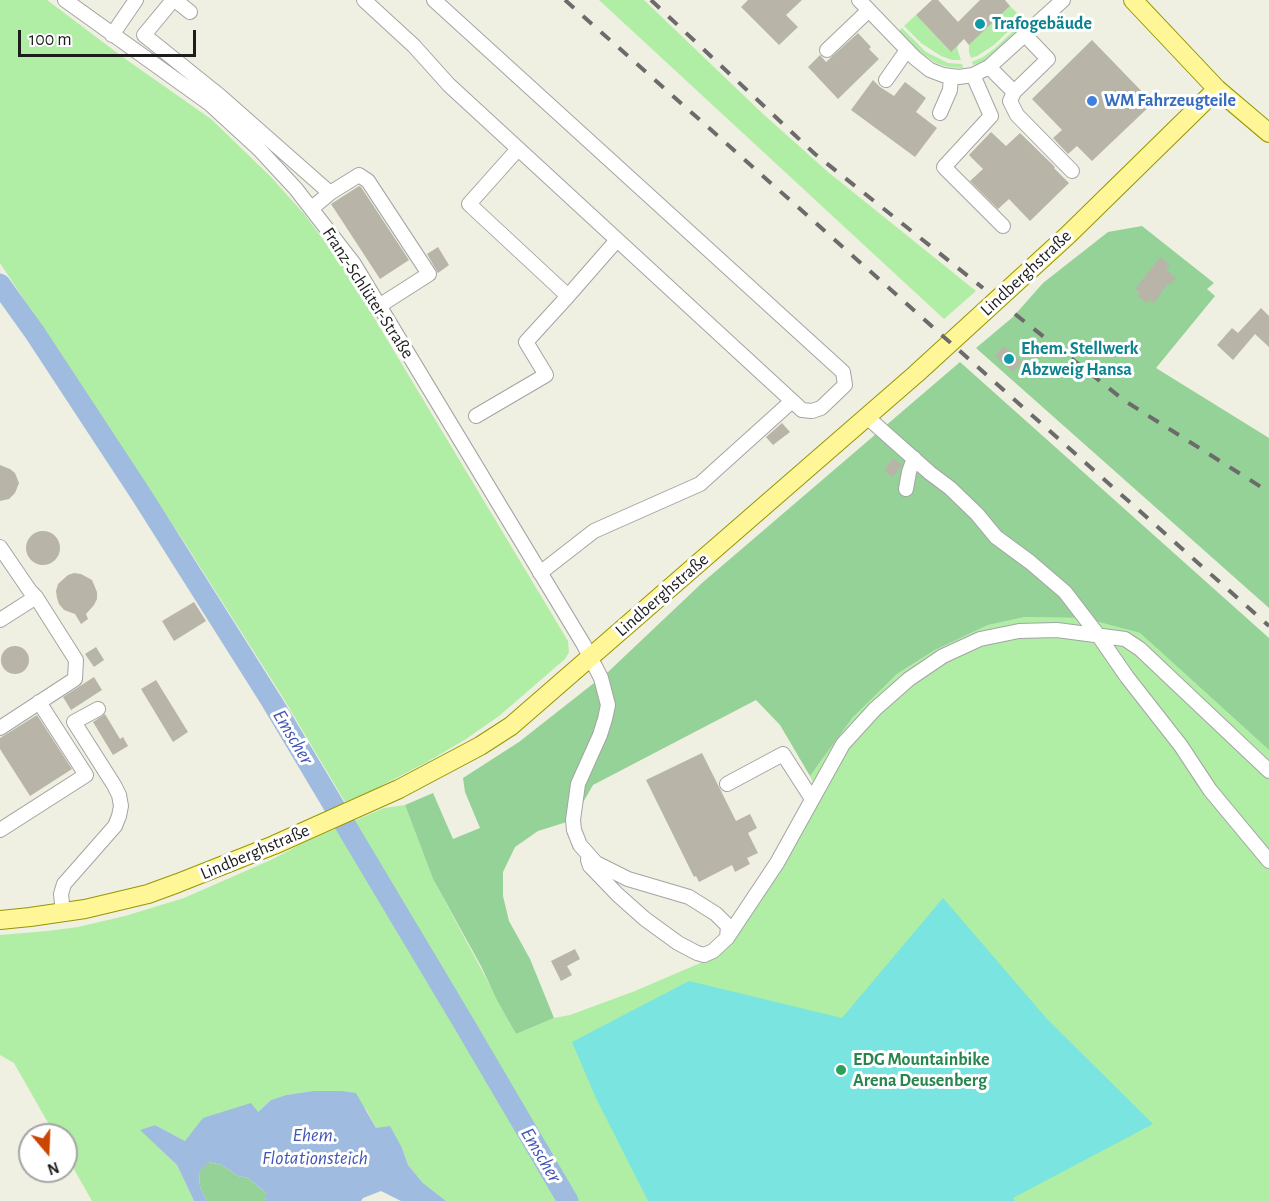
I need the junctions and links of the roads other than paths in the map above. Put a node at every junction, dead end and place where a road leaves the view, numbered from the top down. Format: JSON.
{"nodes":[{"id":1,"x":65,"y":0,"type":"edge"},
{"id":2,"x":136,"y":0,"type":"edge"},
{"id":3,"x":174,"y":0,"type":"edge"},
{"id":4,"x":434,"y":0,"type":"edge"},
{"id":5,"x":1063,"y":0,"type":"edge"},
{"id":6,"x":1133,"y":0,"type":"edge"},
{"id":7,"x":362,"y":1,"type":"edge"},
{"id":8,"x":864,"y":5,"type":"edge"},
{"id":9,"x":190,"y":12,"type":"dead end"},
{"id":10,"x":112,"y":35,"type":"junction"},
{"id":11,"x":144,"y":35,"type":"junction"},
{"id":12,"x":1025,"y":35,"type":"junction"},
{"id":13,"x":132,"y":49,"type":"junction"},
{"id":14,"x":827,"y":50,"type":"dead end"},
{"id":15,"x":907,"y":50,"type":"junction"},
{"id":16,"x":989,"y":67,"type":"junction"},
{"id":17,"x":973,"y":75,"type":"junction"},
{"id":18,"x":951,"y":76,"type":"junction"},
{"id":19,"x":886,"y":80,"type":"dead end"},
{"id":20,"x":1217,"y":88,"type":"junction"},
{"id":21,"x":1014,"y":92,"type":"junction"},
{"id":22,"x":940,"y":113,"type":"dead end"},
{"id":23,"x":1269,"y":134,"type":"edge"},
{"id":24,"x":519,"y":149,"type":"junction"},
{"id":25,"x":1072,"y":171,"type":"dead end"},
{"id":26,"x":330,"y":193,"type":"junction"},
{"id":27,"x":312,"y":208,"type":"junction"},
{"id":28,"x":1003,"y":226,"type":"dead end"},
{"id":29,"x":617,"y":240,"type":"junction"},
{"id":30,"x":568,"y":296,"type":"junction"},
{"id":31,"x":379,"y":306,"type":"junction"},
{"id":32,"x":792,"y":401,"type":"junction"},
{"id":33,"x":476,"y":416,"type":"dead end"},
{"id":34,"x":867,"y":417,"type":"junction"},
{"id":35,"x":914,"y":458,"type":"junction"},
{"id":36,"x":906,"y":489,"type":"dead end"},
{"id":37,"x":0,"y":547,"type":"edge"},
{"id":38,"x":540,"y":573,"type":"junction"},
{"id":39,"x":36,"y":597,"type":"junction"},
{"id":40,"x":0,"y":620,"type":"edge"},
{"id":41,"x":1098,"y":635,"type":"junction"},
{"id":42,"x":590,"y":656,"type":"junction"},
{"id":43,"x":39,"y":702,"type":"junction"},
{"id":44,"x":98,"y":709,"type":"dead end"},
{"id":45,"x":0,"y":728,"type":"edge"},
{"id":46,"x":1269,"y":771,"type":"edge"},
{"id":47,"x":727,"y":784,"type":"dead end"},
{"id":48,"x":812,"y":799,"type":"junction"},
{"id":49,"x":0,"y":830,"type":"edge"},
{"id":50,"x":580,"y":845,"type":"junction"},
{"id":51,"x":1269,"y":861,"type":"edge"},
{"id":52,"x":63,"y":913,"type":"junction"},
{"id":53,"x":0,"y":920,"type":"edge"},
{"id":54,"x":727,"y":938,"type":"junction"}],
"edges":[{"from":1,"to":10,"type":"street","name":"Franz-Schlüter-Straße"},
{"from":2,"to":10,"type":"street"},
{"from":3,"to":9,"type":"street"},
{"from":3,"to":11,"type":"street"},
{"from":4,"to":32,"type":"street"},
{"from":5,"to":12,"type":"street"},
{"from":6,"to":20,"type":"main road"},
{"from":7,"to":24,"type":"street"},
{"from":8,"to":14,"type":"street"},
{"from":8,"to":15,"type":"street"},
{"from":10,"to":13,"type":"street","name":"Franz-Schlüter-Straße"},
{"from":11,"to":13,"type":"street"},
{"from":11,"to":26,"type":"street"},
{"from":12,"to":16,"type":"street"},
{"from":12,"to":21,"type":"street"},
{"from":13,"to":27,"type":"street","name":"Franz-Schlüter-Straße"},
{"from":15,"to":18,"type":"street"},
{"from":15,"to":19,"type":"street"},
{"from":16,"to":17,"type":"street"},
{"from":16,"to":21,"type":"street"},
{"from":17,"to":18,"type":"street"},
{"from":17,"to":28,"type":"street"},
{"from":18,"to":22,"type":"street"},
{"from":20,"to":23,"type":"main road"},
{"from":20,"to":34,"type":"main road","name":"Lindberghstraße"},
{"from":21,"to":25,"type":"street"},
{"from":24,"to":29,"type":"street"},
{"from":24,"to":30,"type":"street"},
{"from":26,"to":27,"type":"street"},
{"from":26,"to":31,"type":"street"},
{"from":27,"to":31,"type":"street","name":"Franz-Schlüter-Straße"},
{"from":29,"to":30,"type":"street"},
{"from":29,"to":32,"type":"street"},
{"from":30,"to":33,"type":"street"},
{"from":31,"to":38,"type":"street","name":"Franz-Schlüter-Straße"},
{"from":32,"to":38,"type":"street"},
{"from":34,"to":35,"type":"street"},
{"from":34,"to":42,"type":"main road","name":"Lindberghstraße"},
{"from":35,"to":36,"type":"street"},
{"from":35,"to":41,"type":"street"},
{"from":37,"to":39,"type":"street"},
{"from":38,"to":42,"type":"street","name":"Franz-Schlüter-Straße"},
{"from":39,"to":40,"type":"street"},
{"from":39,"to":43,"type":"street"},
{"from":41,"to":46,"type":"street"},
{"from":41,"to":48,"type":"street"},
{"from":41,"to":51,"type":"street"},
{"from":42,"to":50,"type":"street","name":"Franz-Schlüter-Straße"},
{"from":42,"to":52,"type":"main road","name":"Lindberghstraße"},
{"from":43,"to":45,"type":"street"},
{"from":43,"to":49,"type":"street"},
{"from":44,"to":52,"type":"street"},
{"from":47,"to":48,"type":"street"},
{"from":48,"to":54,"type":"street"},
{"from":50,"to":54,"type":"street"},
{"from":50,"to":54,"type":"street","name":"Franz-Schlüter-Straße"},
{"from":52,"to":53,"type":"main road","name":"Lindberghstraße"}]}
